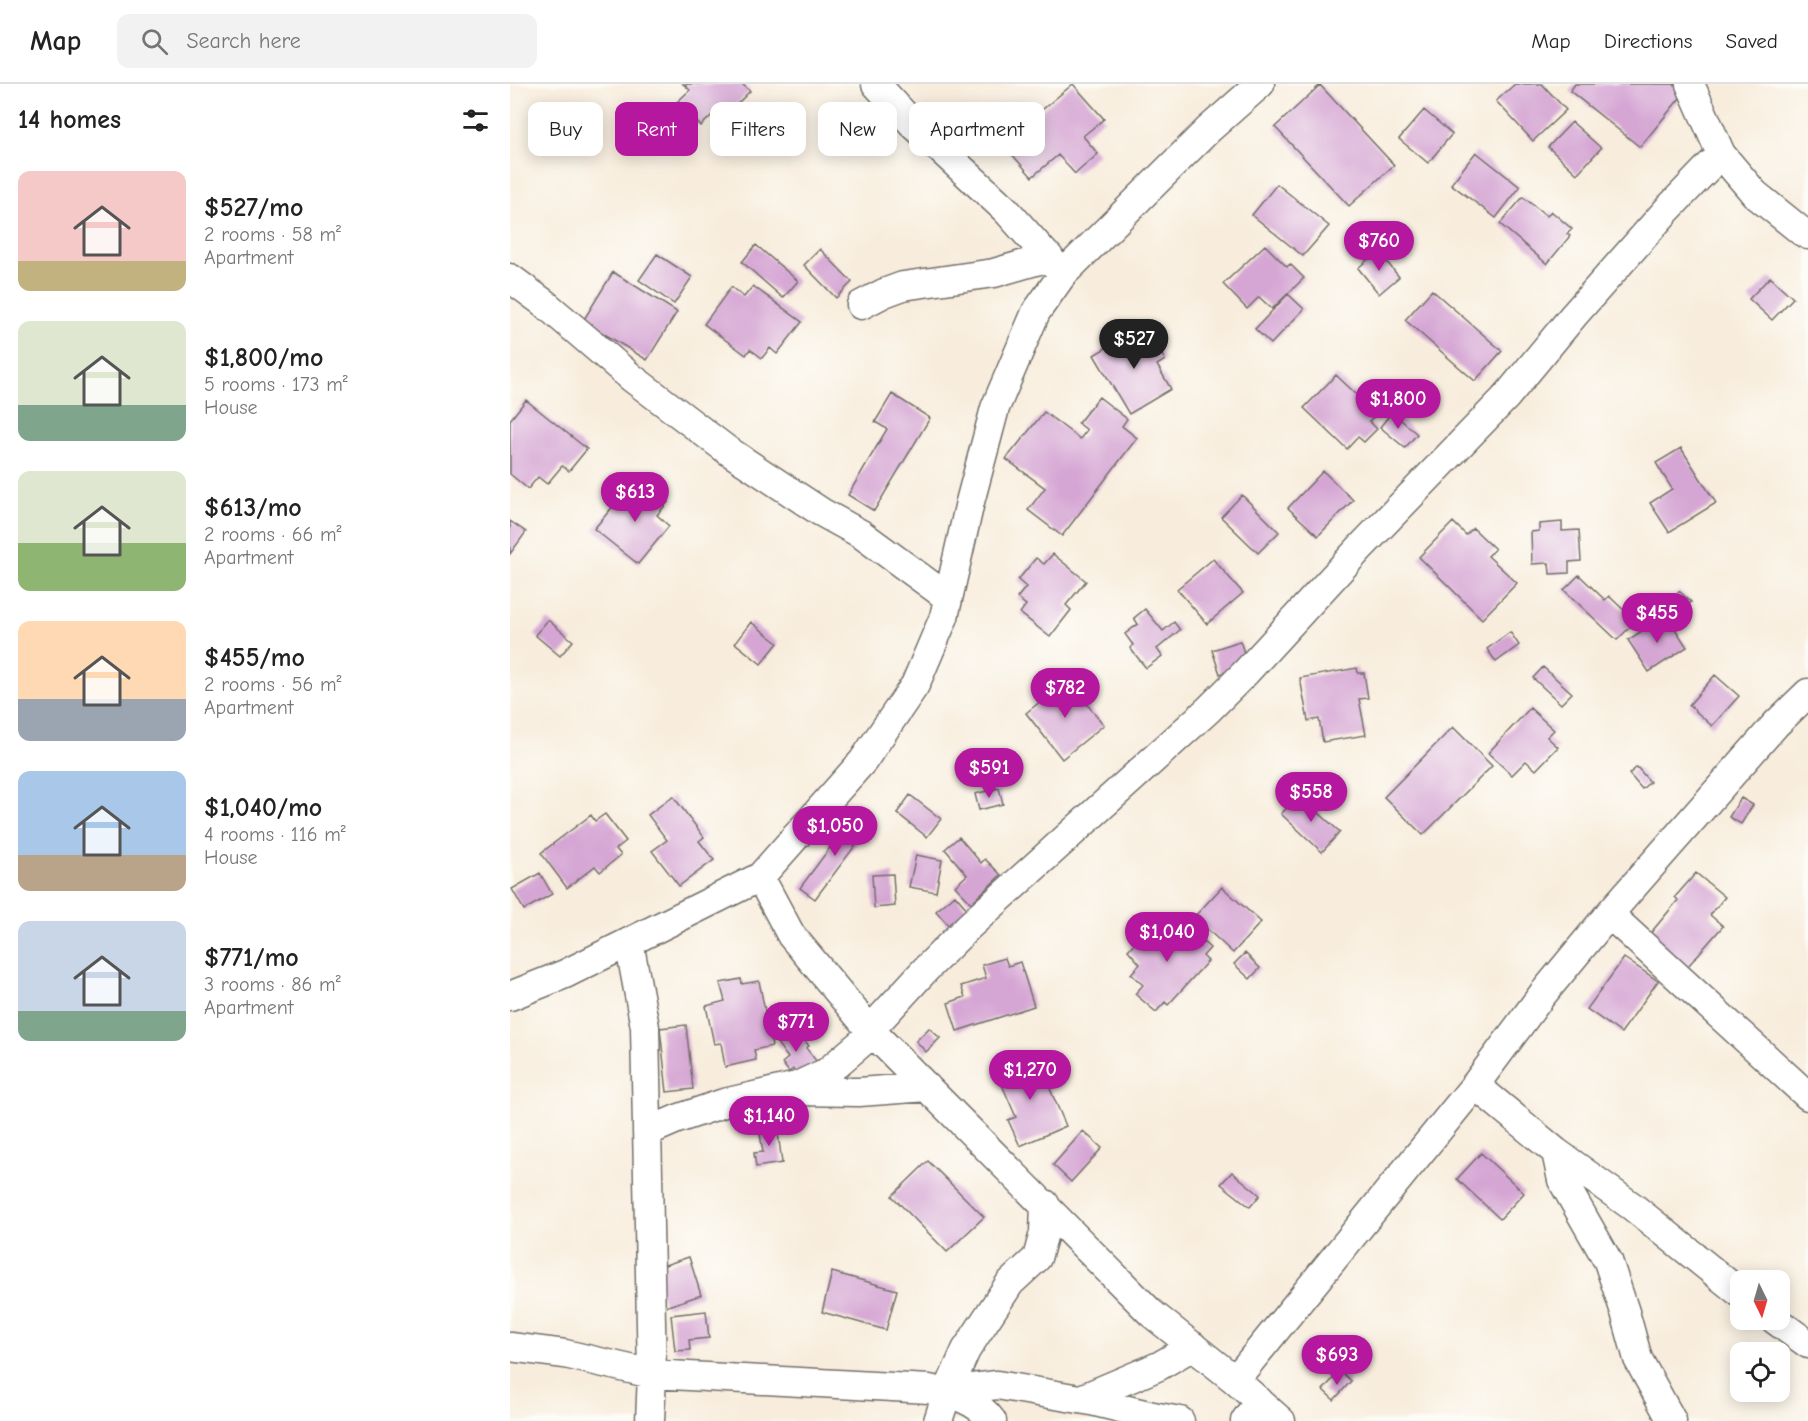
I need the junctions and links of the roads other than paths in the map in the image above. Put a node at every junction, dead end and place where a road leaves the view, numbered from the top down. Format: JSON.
{"nodes":[{"id":1,"x":876,"y":84,"type":"edge"},
{"id":2,"x":1260,"y":84,"type":"edge"},
{"id":3,"x":1690,"y":84,"type":"edge"},
{"id":4,"x":1721,"y":154,"type":"junction"},
{"id":5,"x":1808,"y":235,"type":"edge"},
{"id":6,"x":1056,"y":266,"type":"junction"},
{"id":7,"x":510,"y":278,"type":"edge"},
{"id":8,"x":861,"y":305,"type":"dead end"},
{"id":9,"x":947,"y":597,"type":"junction"},
{"id":10,"x":1808,"y":693,"type":"edge"},
{"id":11,"x":760,"y":877,"type":"junction"},
{"id":12,"x":1609,"y":914,"type":"junction"},
{"id":13,"x":629,"y":942,"type":"junction"},
{"id":14,"x":510,"y":996,"type":"edge"},
{"id":15,"x":871,"y":1032,"type":"junction"},
{"id":16,"x":1475,"y":1085,"type":"junction"},
{"id":17,"x":927,"y":1088,"type":"junction"},
{"id":18,"x":782,"y":1091,"type":"junction"},
{"id":19,"x":1808,"y":1096,"type":"edge"},
{"id":20,"x":647,"y":1132,"type":"junction"},
{"id":21,"x":1556,"y":1152,"type":"junction"},
{"id":22,"x":1045,"y":1204,"type":"junction"},
{"id":23,"x":1730,"y":1285,"type":"edge"},
{"id":24,"x":1789,"y":1330,"type":"edge"},
{"id":25,"x":1808,"y":1344,"type":"edge"},
{"id":26,"x":1193,"y":1346,"type":"junction"},
{"id":27,"x":510,"y":1347,"type":"edge"},
{"id":28,"x":652,"y":1374,"type":"junction"},
{"id":29,"x":1235,"y":1380,"type":"junction"},
{"id":30,"x":953,"y":1394,"type":"junction"},
{"id":31,"x":1081,"y":1399,"type":"junction"},
{"id":32,"x":1252,"y":1411,"type":"edge"},
{"id":33,"x":650,"y":1421,"type":"edge"},
{"id":34,"x":938,"y":1421,"type":"edge"},
{"id":35,"x":992,"y":1421,"type":"edge"},
{"id":36,"x":1180,"y":1421,"type":"edge"},
{"id":37,"x":1281,"y":1421,"type":"edge"},
{"id":38,"x":1672,"y":1421,"type":"edge"}],
"edges":[{"from":1,"to":6,"type":"street"},
{"from":2,"to":6,"type":"street"},
{"from":3,"to":4,"type":"street"},
{"from":4,"to":5,"type":"street"},
{"from":4,"to":15,"type":"street"},
{"from":6,"to":8,"type":"street"},
{"from":6,"to":9,"type":"street"},
{"from":7,"to":9,"type":"street"},
{"from":9,"to":11,"type":"street"},
{"from":10,"to":12,"type":"street"},
{"from":11,"to":13,"type":"street"},
{"from":11,"to":15,"type":"street"},
{"from":12,"to":16,"type":"street"},
{"from":12,"to":19,"type":"street"},
{"from":13,"to":14,"type":"street"},
{"from":13,"to":20,"type":"street"},
{"from":15,"to":17,"type":"street"},
{"from":15,"to":18,"type":"street"},
{"from":16,"to":21,"type":"street"},
{"from":16,"to":29,"type":"street"},
{"from":17,"to":18,"type":"street"},
{"from":17,"to":22,"type":"street"},
{"from":18,"to":20,"type":"street"},
{"from":20,"to":28,"type":"street"},
{"from":21,"to":23,"type":"street"},
{"from":21,"to":38,"type":"street"},
{"from":22,"to":26,"type":"street"},
{"from":22,"to":30,"type":"street"},
{"from":24,"to":25,"type":"street"},
{"from":26,"to":29,"type":"street"},
{"from":26,"to":31,"type":"street"},
{"from":27,"to":28,"type":"street"},
{"from":28,"to":30,"type":"street"},
{"from":28,"to":33,"type":"street"},
{"from":29,"to":32,"type":"street"},
{"from":30,"to":31,"type":"street"},
{"from":30,"to":34,"type":"street"},
{"from":30,"to":35,"type":"street"},
{"from":31,"to":36,"type":"street"},
{"from":32,"to":37,"type":"street"}]}
